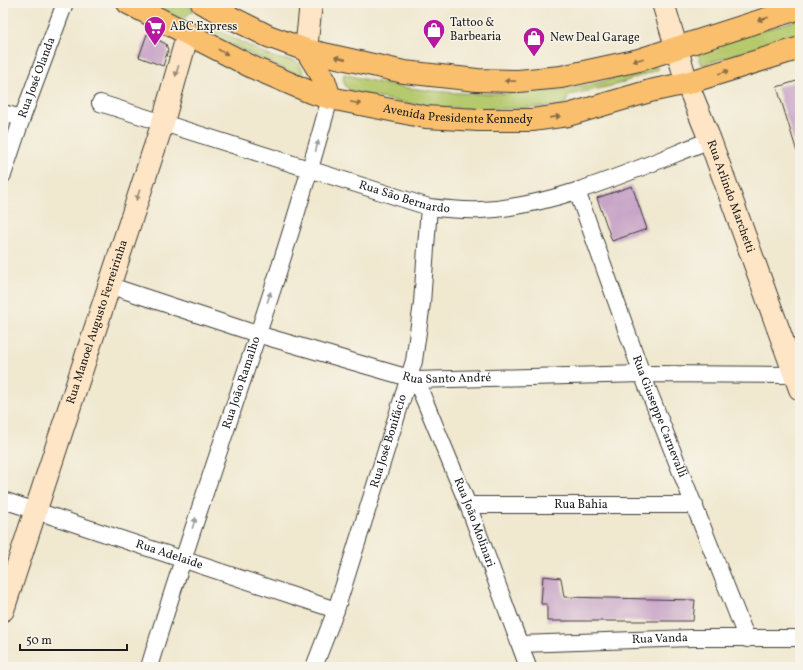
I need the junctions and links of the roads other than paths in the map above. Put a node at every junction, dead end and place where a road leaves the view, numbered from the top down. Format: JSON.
{"nodes":[{"id":1,"x":65,"y":3,"type":"edge"},
{"id":2,"x":128,"y":3,"type":"edge"},
{"id":3,"x":202,"y":3,"type":"edge"},
{"id":4,"x":312,"y":3,"type":"edge"},
{"id":5,"x":663,"y":3,"type":"edge"},
{"id":6,"x":800,"y":8,"type":"edge"},
{"id":7,"x":226,"y":16,"type":"junction"},
{"id":8,"x":188,"y":34,"type":"junction"},
{"id":9,"x":675,"y":47,"type":"junction"},
{"id":10,"x":800,"y":48,"type":"edge"},
{"id":11,"x":306,"y":50,"type":"junction"},
{"id":12,"x":687,"y":83,"type":"junction"},
{"id":13,"x":330,"y":98,"type":"junction"},
{"id":14,"x":100,"y":103,"type":"dead end"},
{"id":15,"x":3,"y":113,"type":"edge"},
{"id":16,"x":22,"y":118,"type":"junction"},
{"id":17,"x":163,"y":122,"type":"junction"},
{"id":18,"x":710,"y":140,"type":"junction"},
{"id":19,"x":310,"y":171,"type":"junction"},
{"id":20,"x":3,"y":175,"type":"edge"},
{"id":21,"x":577,"y":191,"type":"junction"},
{"id":22,"x":429,"y":207,"type":"junction"},
{"id":23,"x":108,"y":285,"type":"junction"},
{"id":24,"x":257,"y":334,"type":"junction"},
{"id":25,"x":642,"y":374,"type":"junction"},
{"id":26,"x":412,"y":379,"type":"junction"},
{"id":27,"x":798,"y":380,"type":"edge"},
{"id":28,"x":3,"y":500,"type":"edge"},
{"id":29,"x":695,"y":504,"type":"junction"},
{"id":30,"x":468,"y":505,"type":"junction"},
{"id":31,"x":34,"y":511,"type":"junction"},
{"id":32,"x":181,"y":560,"type":"junction"},
{"id":33,"x":3,"y":610,"type":"edge"},
{"id":34,"x":336,"y":610,"type":"junction"},
{"id":35,"x":800,"y":638,"type":"edge"},
{"id":36,"x":747,"y":639,"type":"junction"},
{"id":37,"x":520,"y":644,"type":"junction"},
{"id":38,"x":149,"y":667,"type":"edge"},
{"id":39,"x":314,"y":667,"type":"edge"},
{"id":40,"x":528,"y":667,"type":"edge"}],
"edges":[{"from":1,"to":16,"type":"street","name":"Rua José Olanda"},
{"from":2,"to":8,"type":"main road","name":"Avenida Presidente Kennedy"},
{"from":3,"to":7,"type":"main road"},
{"from":4,"to":11,"type":"main road"},
{"from":5,"to":9,"type":"main road","name":"Rua Arlindo Marchetti"},
{"from":6,"to":9,"type":"main road","one_way":true},
{"from":7,"to":8,"type":"main road"},
{"from":7,"to":11,"type":"main road"},
{"from":8,"to":13,"type":"main road","name":"Avenida Presidente Kennedy","one_way":true},
{"from":8,"to":17,"type":"main road","name":"Rua Manoel Augusto Ferreirinha","one_way":true},
{"from":9,"to":11,"type":"main road","one_way":true},
{"from":9,"to":12,"type":"main road","name":"Rua Arlindo Marchetti"},
{"from":12,"to":10,"type":"main road","name":"Avenida Presidente Kennedy","one_way":true},
{"from":11,"to":13,"type":"main road"},
{"from":13,"to":12,"type":"main road","name":"Avenida Presidente Kennedy","one_way":true},
{"from":12,"to":18,"type":"main road","name":"Rua Arlindo Marchetti"},
{"from":19,"to":13,"type":"street","name":"Rua João Ramalho","one_way":true},
{"from":14,"to":17,"type":"street","name":"Rua São Bernardo"},
{"from":15,"to":16,"type":"street"},
{"from":16,"to":20,"type":"street","name":"Rua José Olanda"},
{"from":17,"to":19,"type":"street","name":"Rua São Bernardo"},
{"from":17,"to":23,"type":"main road","name":"Rua Manoel Augusto Ferreirinha","one_way":true},
{"from":18,"to":21,"type":"street","name":"Rua São Bernardo"},
{"from":18,"to":27,"type":"main road","name":"Rua Arlindo Marchetti"},
{"from":19,"to":22,"type":"street","name":"Rua São Bernardo"},
{"from":24,"to":19,"type":"street","name":"Rua João Ramalho","one_way":true},
{"from":21,"to":22,"type":"street","name":"Rua São Bernardo"},
{"from":21,"to":25,"type":"street","name":"Rua Giuseppe Carnevalli"},
{"from":22,"to":26,"type":"street","name":"Rua José Bonifácio"},
{"from":23,"to":24,"type":"street","name":"Rua Santo André"},
{"from":23,"to":31,"type":"main road","name":"Rua Manoel Augusto Ferreirinha"},
{"from":24,"to":26,"type":"street","name":"Rua Santo André"},
{"from":32,"to":24,"type":"street","name":"Rua João Ramalho","one_way":true},
{"from":25,"to":26,"type":"street","name":"Rua Santo André"},
{"from":25,"to":27,"type":"street","name":"Rua Santo André"},
{"from":25,"to":29,"type":"street","name":"Rua Giuseppe Carnevalli"},
{"from":26,"to":30,"type":"street","name":"Rua João Molinari"},
{"from":26,"to":34,"type":"street","name":"Rua José Bonifácio"},
{"from":28,"to":31,"type":"street","name":"Rua Adelaide"},
{"from":29,"to":30,"type":"street","name":"Rua Bahia"},
{"from":29,"to":36,"type":"street","name":"Rua Giuseppe Carnevalli"},
{"from":30,"to":37,"type":"street","name":"Rua João Molinari"},
{"from":31,"to":32,"type":"street","name":"Rua Adelaide"},
{"from":31,"to":33,"type":"main road","name":"Rua Manoel Augusto Ferreirinha"},
{"from":32,"to":34,"type":"street","name":"Rua Adelaide"},
{"from":32,"to":38,"type":"street","name":"Rua João Ramalho"},
{"from":34,"to":39,"type":"street","name":"Rua José Bonifácio"},
{"from":35,"to":36,"type":"street","name":"Rua Vanda"},
{"from":36,"to":37,"type":"street","name":"Rua Vanda"},
{"from":37,"to":40,"type":"street","name":"Rua João Molinari"}]}
